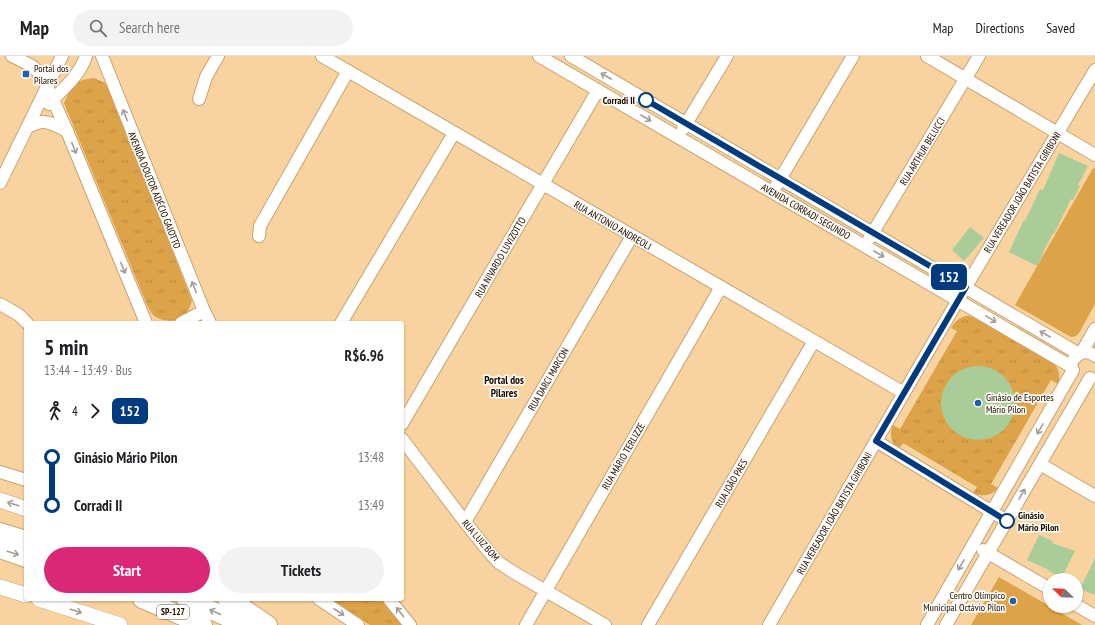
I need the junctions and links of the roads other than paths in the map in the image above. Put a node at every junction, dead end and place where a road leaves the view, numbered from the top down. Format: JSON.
{"nodes":[{"id":1,"x":12,"y":56,"type":"edge"},
{"id":2,"x":62,"y":56,"type":"edge"},
{"id":3,"x":86,"y":56,"type":"edge"},
{"id":4,"x":92,"y":56,"type":"edge"},
{"id":5,"x":102,"y":56,"type":"edge"},
{"id":6,"x":218,"y":56,"type":"edge"},
{"id":7,"x":322,"y":56,"type":"edge"},
{"id":8,"x":540,"y":56,"type":"edge"},
{"id":9,"x":571,"y":56,"type":"edge"},
{"id":10,"x":727,"y":56,"type":"edge"},
{"id":11,"x":853,"y":56,"type":"edge"},
{"id":12,"x":927,"y":56,"type":"edge"},
{"id":13,"x":979,"y":56,"type":"edge"},
{"id":14,"x":591,"y":61,"type":"edge"},
{"id":15,"x":1095,"y":70,"type":"edge"},
{"id":16,"x":348,"y":71,"type":"junction"},
{"id":17,"x":109,"y":74,"type":"junction"},
{"id":18,"x":965,"y":79,"type":"junction"},
{"id":19,"x":580,"y":80,"type":"junction"},
{"id":20,"x":47,"y":86,"type":"junction"},
{"id":21,"x":66,"y":87,"type":"junction"},
{"id":22,"x":598,"y":90,"type":"junction"},
{"id":23,"x":53,"y":99,"type":"junction"},
{"id":24,"x":199,"y":99,"type":"dead end"},
{"id":25,"x":687,"y":123,"type":"junction"},
{"id":26,"x":28,"y":127,"type":"junction"},
{"id":27,"x":67,"y":131,"type":"junction"},
{"id":28,"x":454,"y":133,"type":"junction"},
{"id":29,"x":1058,"y":133,"type":"junction"},
{"id":30,"x":679,"y":137,"type":"junction"},
{"id":31,"x":1095,"y":155,"type":"edge"},
{"id":32,"x":780,"y":179,"type":"junction"},
{"id":33,"x":0,"y":184,"type":"edge"},
{"id":34,"x":542,"y":184,"type":"junction"},
{"id":35,"x":773,"y":192,"type":"junction"},
{"id":36,"x":873,"y":233,"type":"junction"},
{"id":37,"x":259,"y":236,"type":"dead end"},
{"id":38,"x":632,"y":236,"type":"junction"},
{"id":39,"x":865,"y":246,"type":"junction"},
{"id":40,"x":721,"y":287,"type":"junction"},
{"id":41,"x":966,"y":287,"type":"junction"},
{"id":42,"x":958,"y":300,"type":"junction"},
{"id":43,"x":0,"y":304,"type":"edge"},
{"id":44,"x":204,"y":311,"type":"junction"},
{"id":45,"x":26,"y":321,"type":"edge"},
{"id":46,"x":145,"y":321,"type":"edge"},
{"id":47,"x":185,"y":321,"type":"edge"},
{"id":48,"x":209,"y":321,"type":"edge"},
{"id":49,"x":342,"y":321,"type":"edge"},
{"id":50,"x":1095,"y":329,"type":"edge"},
{"id":51,"x":814,"y":341,"type":"junction"},
{"id":52,"x":1080,"y":353,"type":"junction"},
{"id":53,"x":1095,"y":356,"type":"edge"},
{"id":54,"x":1073,"y":369,"type":"junction"},
{"id":55,"x":1093,"y":376,"type":"edge"},
{"id":56,"x":904,"y":394,"type":"junction"},
{"id":57,"x":404,"y":421,"type":"edge"},
{"id":58,"x":876,"y":441,"type":"junction"},
{"id":59,"x":404,"y":442,"type":"edge"},
{"id":60,"x":1040,"y":464,"type":"junction"},
{"id":61,"x":0,"y":472,"type":"edge"},
{"id":62,"x":24,"y":479,"type":"edge"},
{"id":63,"x":1095,"y":496,"type":"edge"},
{"id":64,"x":0,"y":500,"type":"edge"},
{"id":65,"x":24,"y":508,"type":"edge"},
{"id":66,"x":992,"y":511,"type":"junction"},
{"id":67,"x":1007,"y":521,"type":"junction"},
{"id":68,"x":465,"y":522,"type":"junction"},
{"id":69,"x":0,"y":532,"type":"edge"},
{"id":70,"x":24,"y":539,"type":"edge"},
{"id":71,"x":973,"y":544,"type":"junction"},
{"id":72,"x":0,"y":549,"type":"edge"},
{"id":73,"x":988,"y":553,"type":"junction"},
{"id":74,"x":24,"y":557,"type":"edge"},
{"id":75,"x":1043,"y":586,"type":"edge"},
{"id":76,"x":0,"y":587,"type":"edge"},
{"id":77,"x":546,"y":590,"type":"junction"},
{"id":78,"x":24,"y":594,"type":"edge"},
{"id":79,"x":45,"y":601,"type":"edge"},
{"id":80,"x":147,"y":601,"type":"edge"},
{"id":81,"x":191,"y":601,"type":"edge"},
{"id":82,"x":231,"y":601,"type":"edge"},
{"id":83,"x":322,"y":601,"type":"edge"},
{"id":84,"x":392,"y":601,"type":"edge"},
{"id":85,"x":1083,"y":609,"type":"edge"},
{"id":86,"x":1095,"y":616,"type":"edge"},
{"id":87,"x":120,"y":625,"type":"edge"},
{"id":88,"x":203,"y":625,"type":"edge"},
{"id":89,"x":245,"y":625,"type":"edge"},
{"id":90,"x":268,"y":625,"type":"edge"},
{"id":91,"x":358,"y":625,"type":"edge"},
{"id":92,"x":410,"y":625,"type":"edge"},
{"id":93,"x":526,"y":625,"type":"edge"},
{"id":94,"x":605,"y":625,"type":"edge"},
{"id":95,"x":648,"y":625,"type":"edge"},
{"id":96,"x":769,"y":625,"type":"edge"},
{"id":97,"x":927,"y":625,"type":"edge"},
{"id":98,"x":946,"y":625,"type":"edge"}],
"edges":[{"from":1,"to":20,"type":"street"},
{"from":2,"to":20,"type":"street"},
{"from":3,"to":21,"type":"street"},
{"from":4,"to":17,"type":"street"},
{"from":5,"to":17,"type":"street","name":"AVENIDA DOUTOR ADÉCIO GAIOTTO"},
{"from":6,"to":24,"type":"street"},
{"from":7,"to":16,"type":"street","name":"RUA ANTONIO ANDREOLI"},
{"from":8,"to":19,"type":"street","name":"AVENIDA CORRADI SEGUNDO"},
{"from":9,"to":14,"type":"street","name":"AVENIDA CORRADI SEGUNDO"},
{"from":10,"to":25,"type":"street"},
{"from":11,"to":32,"type":"street"},
{"from":12,"to":18,"type":"street"},
{"from":13,"to":18,"type":"street","name":"RUA ARTHUR BELUCCI"},
{"from":14,"to":19,"type":"street"},
{"from":25,"to":14,"type":"street","name":"AVENIDA CORRADI SEGUNDO","one_way":true},
{"from":15,"to":29,"type":"street","name":"RUA VEREADOR JOÃO BATISTA GIRIBONI"},
{"from":16,"to":28,"type":"street","name":"RUA ANTONIO ANDREOLI"},
{"from":16,"to":37,"type":"street"},
{"from":44,"to":17,"type":"street","name":"AVENIDA DOUTOR ADÉCIO GAIOTTO","one_way":true},
{"from":18,"to":29,"type":"street"},
{"from":18,"to":36,"type":"street","name":"RUA ARTHUR BELUCCI"},
{"from":19,"to":22,"type":"street","name":"AVENIDA CORRADI SEGUNDO"},
{"from":20,"to":21,"type":"street"},
{"from":20,"to":23,"type":"street"},
{"from":20,"to":26,"type":"street"},
{"from":21,"to":23,"type":"street"},
{"from":22,"to":30,"type":"street","name":"AVENIDA CORRADI SEGUNDO","one_way":true},
{"from":22,"to":34,"type":"street","name":"RUA NIVARDO LUVIZOTTO"},
{"from":23,"to":26,"type":"street"},
{"from":23,"to":27,"type":"street"},
{"from":25,"to":30,"type":"street"},
{"from":25,"to":32,"type":"street","name":"AVENIDA CORRADI SEGUNDO"},
{"from":26,"to":27,"type":"street"},
{"from":26,"to":33,"type":"street"},
{"from":27,"to":46,"type":"street","one_way":true},
{"from":28,"to":34,"type":"street","name":"RUA ANTONIO ANDREOLI"},
{"from":28,"to":49,"type":"street"},
{"from":29,"to":31,"type":"street"},
{"from":29,"to":41,"type":"street","name":"RUA VEREADOR JOÃO BATISTA GIRIBONI"},
{"from":30,"to":35,"type":"street","name":"AVENIDA CORRADI SEGUNDO"},
{"from":32,"to":35,"type":"street"},
{"from":32,"to":36,"type":"street","name":"AVENIDA CORRADI SEGUNDO"},
{"from":34,"to":38,"type":"street","name":"RUA ANTONIO ANDREOLI"},
{"from":34,"to":57,"type":"street","name":"RUA NIVARDO LUVIZOTTO"},
{"from":35,"to":39,"type":"street","name":"AVENIDA CORRADI SEGUNDO"},
{"from":36,"to":39,"type":"street","name":"RUA ARTHUR BELUCCI"},
{"from":36,"to":41,"type":"street","name":"AVENIDA CORRADI SEGUNDO"},
{"from":38,"to":40,"type":"street","name":"RUA ANTONIO ANDREOLI"},
{"from":38,"to":68,"type":"street","name":"RUA DARCI MARCON"},
{"from":39,"to":42,"type":"street","name":"AVENIDA CORRADI SEGUNDO","one_way":true},
{"from":40,"to":51,"type":"street","name":"RUA ANTONIO ANDREOLI"},
{"from":40,"to":77,"type":"street","name":"RUA MÁRIO TERLIZZE"},
{"from":41,"to":42,"type":"street","name":"RUA VEREADOR JOÃO BATISTA GIRIBONI"},
{"from":52,"to":41,"type":"street","name":"AVENIDA CORRADI SEGUNDO","one_way":true},
{"from":42,"to":54,"type":"street","name":"AVENIDA CORRADI SEGUNDO","one_way":true},
{"from":42,"to":56,"type":"street","name":"RUA VEREADOR JOÃO BATISTA GIRIBONI"},
{"from":43,"to":45,"type":"street"},
{"from":44,"to":47,"type":"street"},
{"from":44,"to":48,"type":"street","name":"AVENIDA DOUTOR ADÉCIO GAIOTTO"},
{"from":50,"to":52,"type":"street"},
{"from":51,"to":56,"type":"street","name":"RUA ANTONIO ANDREOLI"},
{"from":51,"to":95,"type":"street","name":"RUA JOÃO PAES"},
{"from":52,"to":53,"type":"street","name":"AVENIDA CORRADI SEGUNDO"},
{"from":52,"to":54,"type":"street"},
{"from":54,"to":55,"type":"street","name":"AVENIDA CORRADI SEGUNDO"},
{"from":54,"to":66,"type":"street","one_way":true},
{"from":55,"to":60,"type":"street"},
{"from":56,"to":58,"type":"street","name":"RUA VEREADOR JOÃO BATISTA GIRIBONI"},
{"from":58,"to":66,"type":"street"},
{"from":58,"to":96,"type":"street","name":"RUA VEREADOR JOÃO BATISTA GIRIBONI"},
{"from":59,"to":68,"type":"street","name":"RUA LUIZ BOM"},
{"from":60,"to":63,"type":"street"},
{"from":67,"to":60,"type":"street","one_way":true},
{"from":61,"to":62,"type":"street"},
{"from":65,"to":64,"type":"main road","one_way":true},
{"from":66,"to":67,"type":"street"},
{"from":66,"to":71,"type":"street"},
{"from":67,"to":73,"type":"street"},
{"from":68,"to":77,"type":"street","name":"RUA LUIZ BOM"},
{"from":69,"to":70,"type":"highway"},
{"from":71,"to":73,"type":"street"},
{"from":71,"to":97,"type":"street","one_way":true},
{"from":72,"to":74,"type":"highway","one_way":true},
{"from":73,"to":75,"type":"street"},
{"from":73,"to":98,"type":"street"},
{"from":76,"to":78,"type":"main road"},
{"from":77,"to":93,"type":"street","name":"RUA MÁRIO TERLIZZE"},
{"from":77,"to":94,"type":"street","name":"RUA LUIZ BOM"},
{"from":79,"to":87,"type":"main road","one_way":true},
{"from":80,"to":88,"type":"highway","number":"SP-127"},
{"from":89,"to":81,"type":"highway","number":"SP-127","one_way":true},
{"from":82,"to":90,"type":"highway"},
{"from":83,"to":91,"type":"street","one_way":true},
{"from":92,"to":84,"type":"street","one_way":true},
{"from":85,"to":86,"type":"street"}]}
